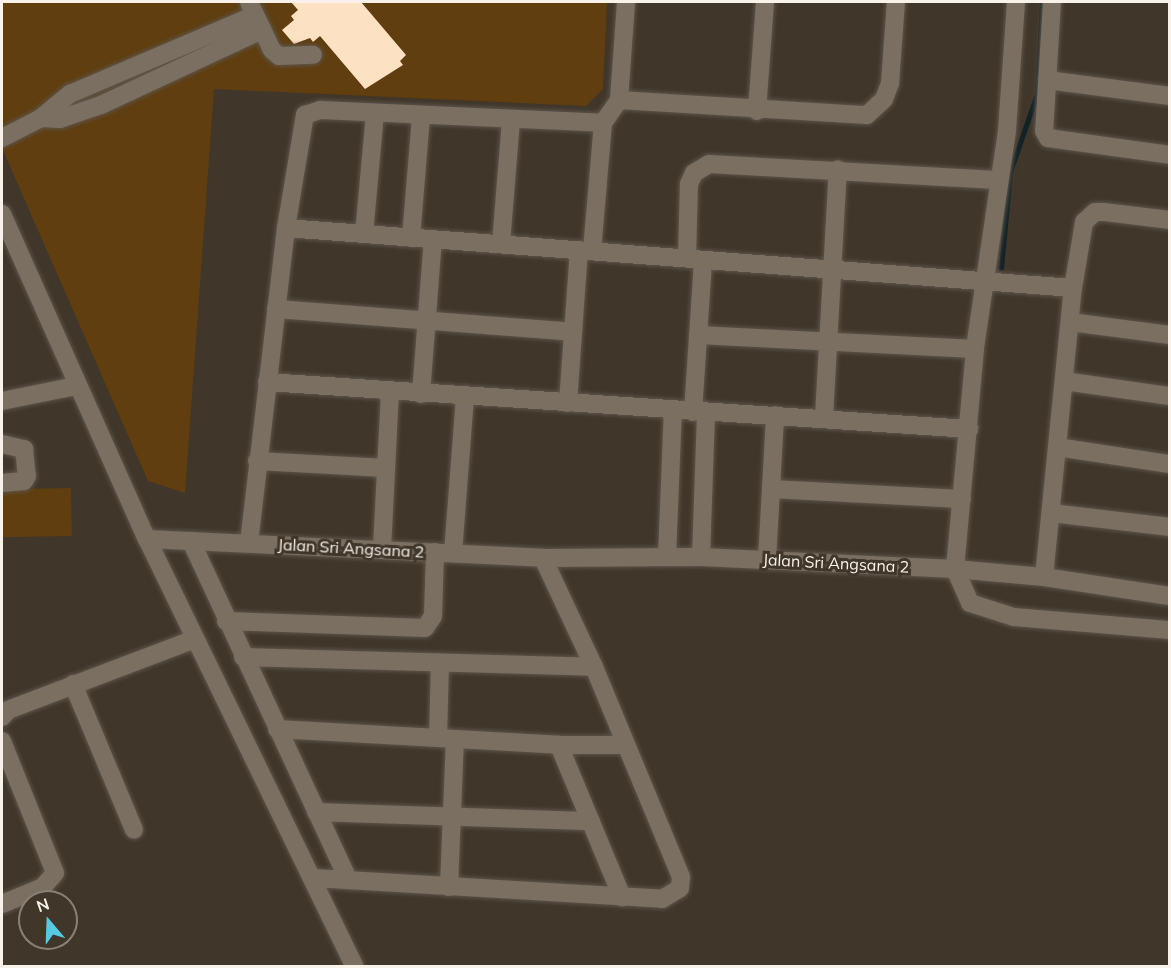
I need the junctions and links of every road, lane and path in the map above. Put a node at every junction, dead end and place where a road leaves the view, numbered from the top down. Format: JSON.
{"nodes":[{"id":1,"x":626,"y":2,"type":"edge"},
{"id":2,"x":765,"y":2,"type":"edge"},
{"id":3,"x":896,"y":2,"type":"edge"},
{"id":4,"x":1016,"y":2,"type":"edge"},
{"id":5,"x":1052,"y":2,"type":"edge"},
{"id":6,"x":255,"y":16,"type":"edge"},
{"id":7,"x":313,"y":55,"type":"dead end"},
{"id":8,"x":1047,"y":80,"type":"junction"},
{"id":9,"x":70,"y":94,"type":"junction"},
{"id":10,"x":1170,"y":96,"type":"edge"},
{"id":11,"x":619,"y":100,"type":"junction"},
{"id":12,"x":757,"y":111,"type":"junction"},
{"id":13,"x":375,"y":113,"type":"junction"},
{"id":14,"x":78,"y":114,"type":"junction"},
{"id":15,"x":421,"y":116,"type":"junction"},
{"id":16,"x":41,"y":118,"type":"junction"},
{"id":17,"x":511,"y":120,"type":"junction"},
{"id":18,"x":603,"y":123,"type":"junction"},
{"id":19,"x":2,"y":138,"type":"edge"},
{"id":20,"x":1170,"y":155,"type":"edge"},
{"id":21,"x":838,"y":169,"type":"junction"},
{"id":22,"x":998,"y":180,"type":"junction"},
{"id":23,"x":2,"y":214,"type":"edge"},
{"id":24,"x":1170,"y":220,"type":"edge"},
{"id":25,"x":286,"y":228,"type":"junction"},
{"id":26,"x":364,"y":234,"type":"junction"},
{"id":27,"x":411,"y":238,"type":"junction"},
{"id":28,"x":433,"y":240,"type":"junction"},
{"id":29,"x":501,"y":244,"type":"junction"},
{"id":30,"x":586,"y":251,"type":"junction"},
{"id":31,"x":695,"y":259,"type":"junction"},
{"id":32,"x":834,"y":269,"type":"junction"},
{"id":33,"x":984,"y":281,"type":"junction"},
{"id":34,"x":1073,"y":288,"type":"junction"},
{"id":35,"x":276,"y":309,"type":"junction"},
{"id":36,"x":427,"y":321,"type":"junction"},
{"id":37,"x":1070,"y":322,"type":"junction"},
{"id":38,"x":573,"y":332,"type":"junction"},
{"id":39,"x":698,"y":335,"type":"junction"},
{"id":40,"x":1170,"y":335,"type":"edge"},
{"id":41,"x":829,"y":340,"type":"junction"},
{"id":42,"x":975,"y":350,"type":"junction"},
{"id":43,"x":1064,"y":381,"type":"junction"},
{"id":44,"x":267,"y":382,"type":"junction"},
{"id":45,"x":76,"y":386,"type":"junction"},
{"id":46,"x":390,"y":392,"type":"junction"},
{"id":47,"x":421,"y":394,"type":"junction"},
{"id":48,"x":1170,"y":396,"type":"edge"},
{"id":49,"x":465,"y":397,"type":"junction"},
{"id":50,"x":2,"y":401,"type":"edge"},
{"id":51,"x":568,"y":403,"type":"junction"},
{"id":52,"x":673,"y":410,"type":"junction"},
{"id":53,"x":699,"y":412,"type":"junction"},
{"id":54,"x":775,"y":415,"type":"junction"},
{"id":55,"x":824,"y":417,"type":"junction"},
{"id":56,"x":969,"y":429,"type":"junction"},
{"id":57,"x":2,"y":444,"type":"edge"},
{"id":58,"x":1057,"y":447,"type":"junction"},
{"id":59,"x":257,"y":461,"type":"junction"},
{"id":60,"x":1170,"y":464,"type":"edge"},
{"id":61,"x":386,"y":468,"type":"junction"},
{"id":62,"x":2,"y":483,"type":"edge"},
{"id":63,"x":771,"y":489,"type":"junction"},
{"id":64,"x":962,"y":499,"type":"junction"},
{"id":65,"x":1051,"y":513,"type":"junction"},
{"id":66,"x":1170,"y":527,"type":"edge"},
{"id":67,"x":147,"y":539,"type":"junction"},
{"id":68,"x":191,"y":541,"type":"junction"},
{"id":69,"x":249,"y":543,"type":"junction"},
{"id":70,"x":382,"y":549,"type":"junction"},
{"id":71,"x":435,"y":552,"type":"junction"},
{"id":72,"x":453,"y":553,"type":"junction"},
{"id":73,"x":667,"y":557,"type":"junction"},
{"id":74,"x":701,"y":557,"type":"junction"},
{"id":75,"x":543,"y":558,"type":"junction"},
{"id":76,"x":767,"y":560,"type":"junction"},
{"id":77,"x":955,"y":569,"type":"junction"},
{"id":78,"x":1044,"y":577,"type":"junction"},
{"id":79,"x":1170,"y":596,"type":"edge"},
{"id":80,"x":226,"y":621,"type":"junction"},
{"id":81,"x":1170,"y":630,"type":"edge"},
{"id":82,"x":195,"y":639,"type":"junction"},
{"id":83,"x":243,"y":657,"type":"junction"},
{"id":84,"x":440,"y":663,"type":"junction"},
{"id":85,"x":594,"y":668,"type":"junction"},
{"id":86,"x":73,"y":684,"type":"junction"},
{"id":87,"x":2,"y":717,"type":"edge"},
{"id":88,"x":277,"y":729,"type":"junction"},
{"id":89,"x":447,"y":738,"type":"junction"},
{"id":90,"x":559,"y":745,"type":"junction"},
{"id":91,"x":623,"y":745,"type":"junction"},
{"id":92,"x":3,"y":753,"type":"edge"},
{"id":93,"x":316,"y":812,"type":"junction"},
{"id":94,"x":452,"y":815,"type":"junction"},
{"id":95,"x":591,"y":821,"type":"junction"},
{"id":96,"x":134,"y":830,"type":"dead end"},
{"id":97,"x":314,"y":878,"type":"junction"},
{"id":98,"x":348,"y":880,"type":"junction"},
{"id":99,"x":449,"y":887,"type":"junction"},
{"id":100,"x":622,"y":897,"type":"junction"},
{"id":101,"x":2,"y":904,"type":"edge"},
{"id":102,"x":354,"y":966,"type":"edge"}],
"edges":[{"from":1,"to":11,"type":"street"},
{"from":2,"to":12,"type":"street"},
{"from":3,"to":12,"type":"street"},
{"from":4,"to":22,"type":"street"},
{"from":5,"to":8,"type":"street"},
{"from":6,"to":7,"type":"street"},
{"from":6,"to":9,"type":"street"},
{"from":6,"to":14,"type":"street"},
{"from":8,"to":10,"type":"street"},
{"from":8,"to":20,"type":"street"},
{"from":9,"to":14,"type":"street"},
{"from":9,"to":16,"type":"street"},
{"from":11,"to":12,"type":"street"},
{"from":11,"to":18,"type":"street"},
{"from":13,"to":15,"type":"street"},
{"from":13,"to":25,"type":"street"},
{"from":13,"to":26,"type":"street"},
{"from":14,"to":16,"type":"street"},
{"from":15,"to":17,"type":"street"},
{"from":15,"to":27,"type":"street"},
{"from":16,"to":19,"type":"street"},
{"from":17,"to":18,"type":"street"},
{"from":17,"to":29,"type":"street"},
{"from":18,"to":30,"type":"street"},
{"from":21,"to":22,"type":"street"},
{"from":21,"to":31,"type":"street"},
{"from":21,"to":32,"type":"street"},
{"from":22,"to":33,"type":"street"},
{"from":23,"to":45,"type":"street"},
{"from":24,"to":34,"type":"street"},
{"from":25,"to":26,"type":"street"},
{"from":25,"to":35,"type":"street"},
{"from":26,"to":27,"type":"street"},
{"from":27,"to":28,"type":"street"},
{"from":28,"to":29,"type":"street"},
{"from":28,"to":36,"type":"street"},
{"from":29,"to":30,"type":"street"},
{"from":30,"to":31,"type":"street"},
{"from":30,"to":38,"type":"street"},
{"from":31,"to":32,"type":"street"},
{"from":31,"to":39,"type":"street"},
{"from":32,"to":33,"type":"street"},
{"from":32,"to":41,"type":"street"},
{"from":33,"to":34,"type":"street"},
{"from":33,"to":42,"type":"street"},
{"from":34,"to":37,"type":"street"},
{"from":35,"to":36,"type":"street"},
{"from":35,"to":44,"type":"street"},
{"from":36,"to":38,"type":"street"},
{"from":36,"to":47,"type":"street"},
{"from":37,"to":40,"type":"street"},
{"from":37,"to":43,"type":"street"},
{"from":38,"to":51,"type":"street"},
{"from":39,"to":41,"type":"street"},
{"from":39,"to":53,"type":"street"},
{"from":41,"to":42,"type":"street"},
{"from":41,"to":55,"type":"street"},
{"from":42,"to":56,"type":"street"},
{"from":43,"to":48,"type":"street"},
{"from":43,"to":58,"type":"street"},
{"from":44,"to":46,"type":"street"},
{"from":44,"to":59,"type":"street"},
{"from":45,"to":50,"type":"street"},
{"from":45,"to":67,"type":"street"},
{"from":46,"to":47,"type":"street"},
{"from":46,"to":61,"type":"street"},
{"from":47,"to":49,"type":"street"},
{"from":49,"to":51,"type":"street"},
{"from":49,"to":72,"type":"street"},
{"from":51,"to":52,"type":"street"},
{"from":52,"to":53,"type":"street"},
{"from":52,"to":73,"type":"street"},
{"from":53,"to":54,"type":"street"},
{"from":53,"to":74,"type":"street"},
{"from":54,"to":55,"type":"street"},
{"from":54,"to":63,"type":"street"},
{"from":55,"to":56,"type":"street"},
{"from":56,"to":64,"type":"street"},
{"from":57,"to":62,"type":"street"},
{"from":58,"to":60,"type":"street"},
{"from":58,"to":65,"type":"street"},
{"from":59,"to":61,"type":"street"},
{"from":59,"to":69,"type":"street"},
{"from":61,"to":70,"type":"street"},
{"from":63,"to":64,"type":"street"},
{"from":63,"to":76,"type":"street"},
{"from":64,"to":77,"type":"street"},
{"from":65,"to":66,"type":"street"},
{"from":65,"to":78,"type":"street"},
{"from":67,"to":68,"type":"street","name":"Jalan Sri Angsana 2"},
{"from":67,"to":82,"type":"street"},
{"from":68,"to":69,"type":"street","name":"Jalan Sri Angsana 2"},
{"from":68,"to":80,"type":"street"},
{"from":69,"to":70,"type":"street","name":"Jalan Sri Angsana 2"},
{"from":70,"to":71,"type":"street","name":"Jalan Sri Angsana 2"},
{"from":71,"to":72,"type":"street","name":"Jalan Sri Angsana 2"},
{"from":71,"to":80,"type":"street"},
{"from":72,"to":75,"type":"street","name":"Jalan Sri Angsana 2"},
{"from":73,"to":74,"type":"street","name":"Jalan Sri Angsana 2"},
{"from":73,"to":75,"type":"street","name":"Jalan Sri Angsana 2"},
{"from":74,"to":76,"type":"street","name":"Jalan Sri Angsana 2"},
{"from":75,"to":85,"type":"street"},
{"from":76,"to":77,"type":"street","name":"Jalan Sri Angsana 2"},
{"from":77,"to":78,"type":"street","name":"Jalan Sri Angsana 2"},
{"from":77,"to":81,"type":"street"},
{"from":78,"to":79,"type":"street","name":"Jalan Sri Angsana 2"},
{"from":80,"to":83,"type":"street"},
{"from":82,"to":86,"type":"street"},
{"from":82,"to":97,"type":"street"},
{"from":83,"to":84,"type":"street"},
{"from":83,"to":88,"type":"street"},
{"from":84,"to":85,"type":"street"},
{"from":84,"to":89,"type":"street"},
{"from":85,"to":91,"type":"street"},
{"from":86,"to":87,"type":"street"},
{"from":86,"to":96,"type":"street"},
{"from":88,"to":89,"type":"street"},
{"from":88,"to":93,"type":"street"},
{"from":89,"to":90,"type":"street"},
{"from":89,"to":94,"type":"street"},
{"from":90,"to":91,"type":"street"},
{"from":90,"to":95,"type":"street"},
{"from":91,"to":100,"type":"street"},
{"from":92,"to":101,"type":"street"},
{"from":93,"to":94,"type":"street"},
{"from":93,"to":98,"type":"street"},
{"from":94,"to":95,"type":"street"},
{"from":94,"to":99,"type":"street"},
{"from":95,"to":100,"type":"street"},
{"from":97,"to":98,"type":"street"},
{"from":97,"to":102,"type":"street"},
{"from":98,"to":99,"type":"street"},
{"from":99,"to":100,"type":"street"}]}
